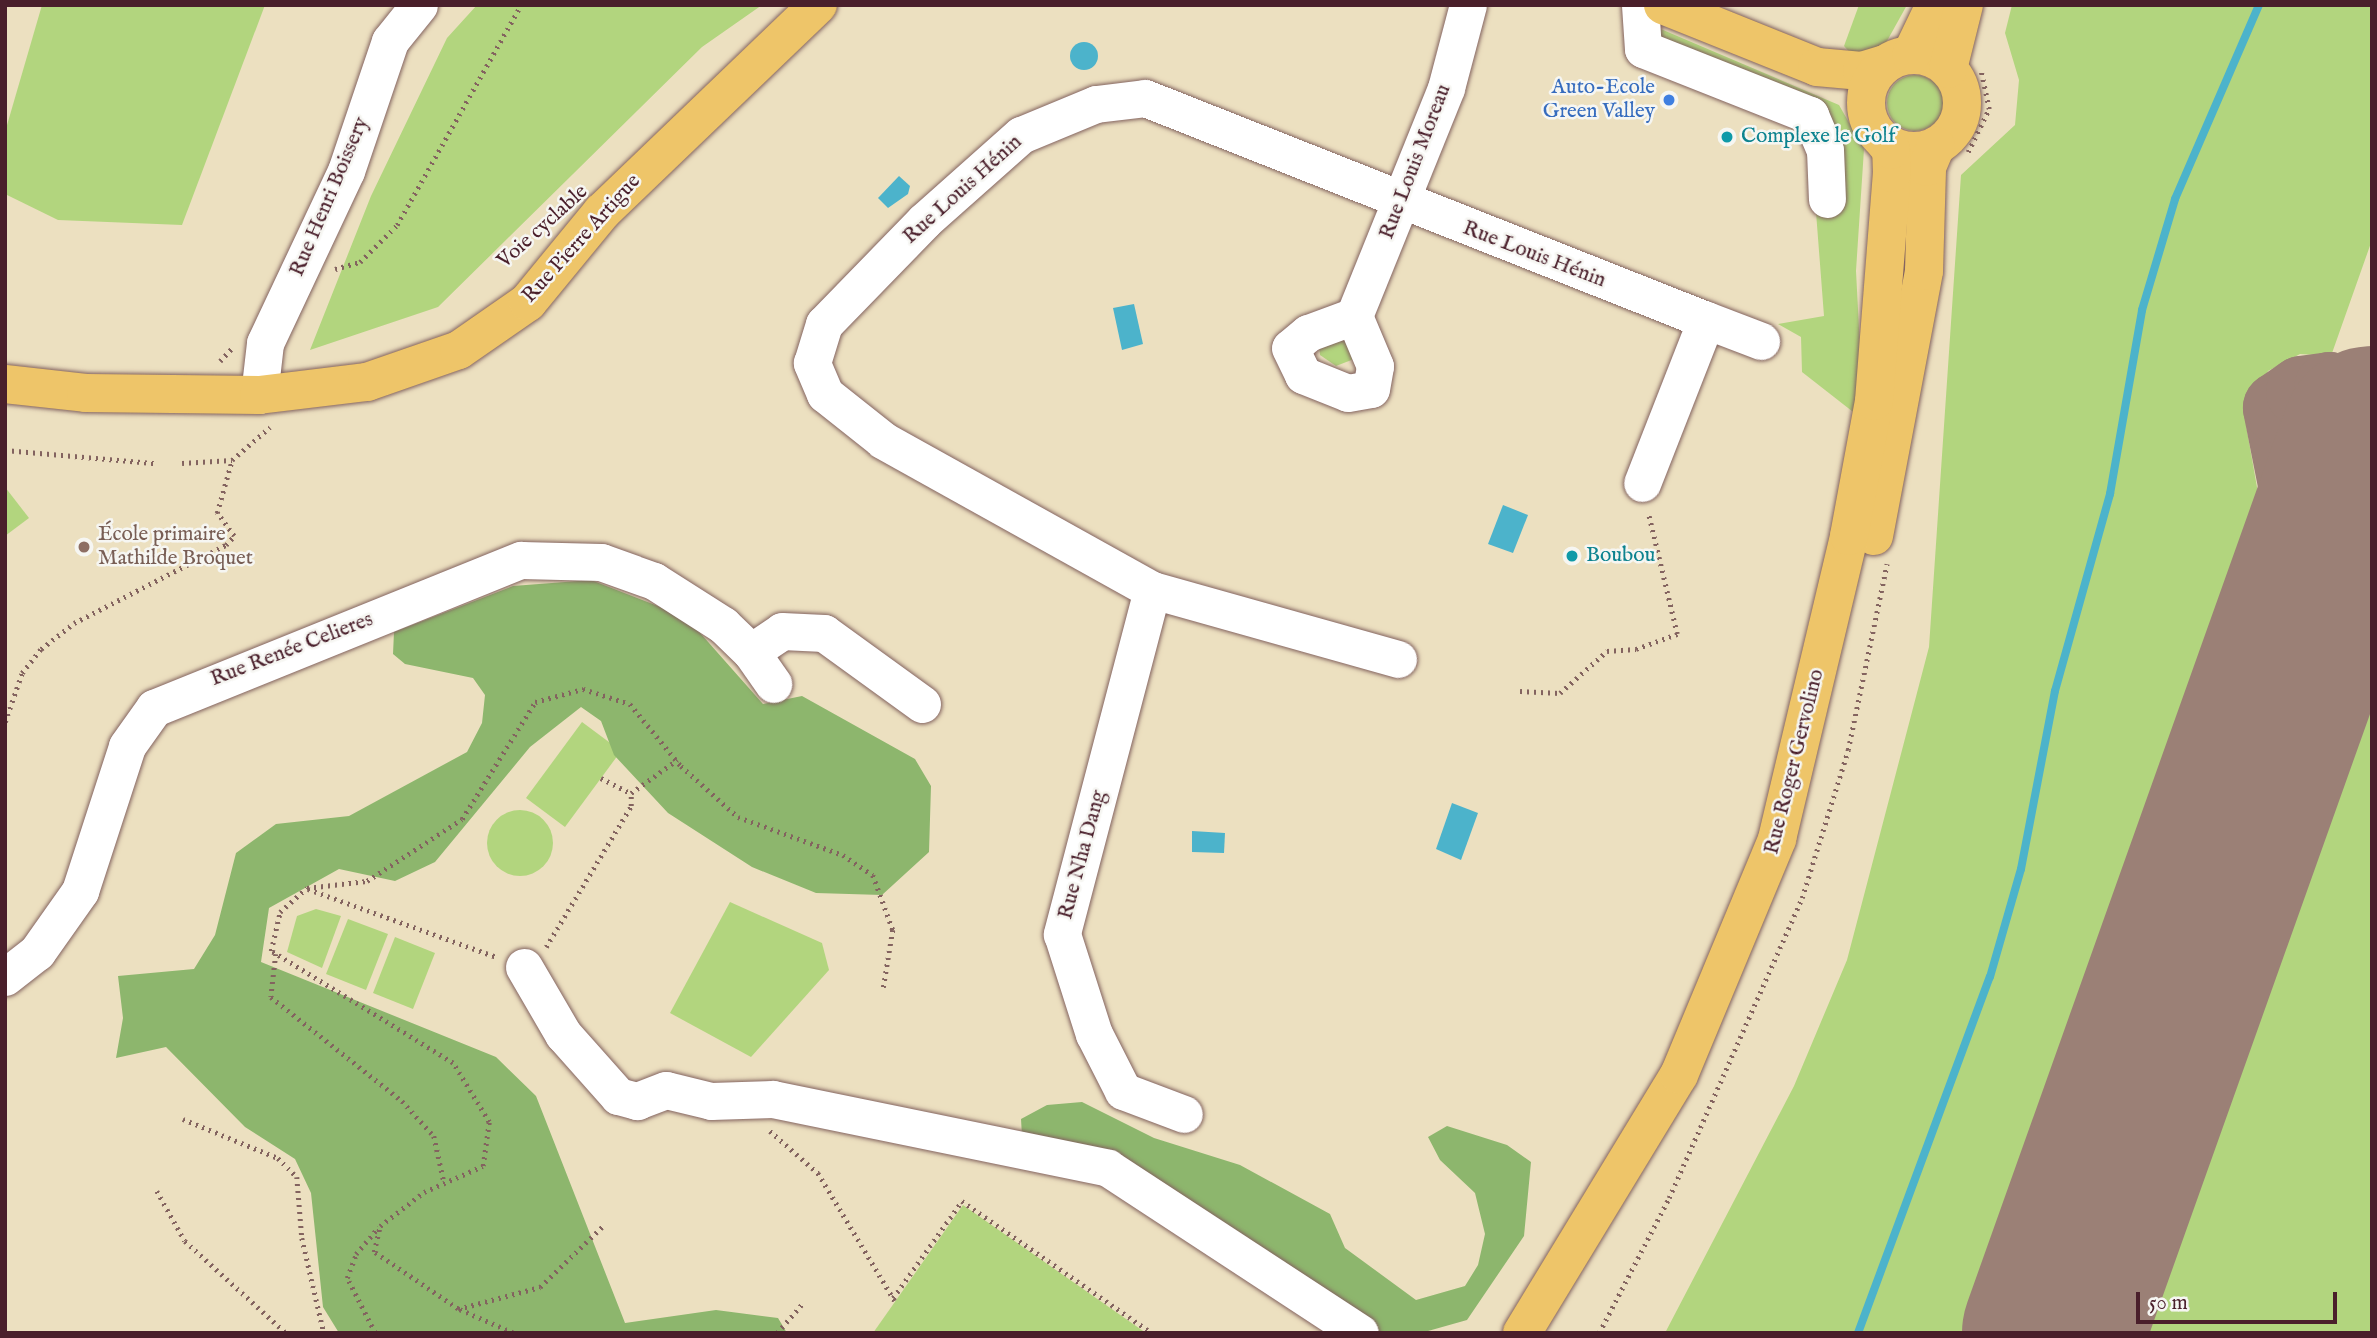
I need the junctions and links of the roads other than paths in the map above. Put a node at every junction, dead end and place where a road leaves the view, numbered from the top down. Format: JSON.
{"nodes":[{"id":1,"x":419,"y":5,"type":"edge"},
{"id":2,"x":818,"y":5,"type":"edge"},
{"id":3,"x":1468,"y":5,"type":"edge"},
{"id":4,"x":1640,"y":5,"type":"edge"},
{"id":5,"x":1663,"y":5,"type":"edge"},
{"id":6,"x":1935,"y":5,"type":"edge"},
{"id":7,"x":1964,"y":5,"type":"edge"},
{"id":8,"x":1779,"y":55,"type":"junction"},
{"id":9,"x":1898,"y":60,"type":"junction"},
{"id":10,"x":1948,"y":69,"type":"junction"},
{"id":11,"x":1877,"y":133,"type":"junction"},
{"id":12,"x":1936,"y":146,"type":"junction"},
{"id":13,"x":1827,"y":198,"type":"dead end"},
{"id":14,"x":1401,"y":203,"type":"junction"},
{"id":15,"x":1354,"y":316,"type":"dead end"},
{"id":16,"x":1706,"y":320,"type":"junction"},
{"id":17,"x":1761,"y":341,"type":"dead end"},
{"id":18,"x":5,"y":384,"type":"edge"},
{"id":19,"x":270,"y":406,"type":"junction"},
{"id":20,"x":1642,"y":483,"type":"road end"},
{"id":21,"x":1152,"y":590,"type":"junction"},
{"id":22,"x":751,"y":652,"type":"junction"},
{"id":23,"x":1398,"y":659,"type":"dead end"},
{"id":24,"x":773,"y":684,"type":"dead end"},
{"id":25,"x":922,"y":704,"type":"dead end"},
{"id":26,"x":526,"y":971,"type":"road end"},
{"id":27,"x":5,"y":977,"type":"edge"},
{"id":28,"x":1184,"y":1114,"type":"dead end"},
{"id":29,"x":1360,"y":1333,"type":"edge"},
{"id":30,"x":1522,"y":1333,"type":"edge"},
{"id":31,"x":1553,"y":1333,"type":"edge"}],
"edges":[{"from":1,"to":19,"type":"street","name":"Rue Henri Boissery"},
{"from":2,"to":19,"type":"main road","name":"Rue Pierre Artigue"},
{"from":3,"to":14,"type":"street","name":"Rue Louis Moreau"},
{"from":4,"to":13,"type":"street"},
{"from":5,"to":8,"type":"main road"},
{"from":6,"to":9,"type":"main road"},
{"from":7,"to":10,"type":"main road"},
{"from":8,"to":9,"type":"main road"},
{"from":8,"to":11,"type":"main road"},
{"from":9,"to":10,"type":"main road"},
{"from":9,"to":11,"type":"main road"},
{"from":10,"to":12,"type":"main road"},
{"from":11,"to":12,"type":"main road"},
{"from":11,"to":30,"type":"main road","name":"Rue Roger Gervolino"},
{"from":12,"to":31,"type":"main road","name":"Rue Roger Gervolino"},
{"from":14,"to":15,"type":"street","name":"Rue Louis Moreau"},
{"from":14,"to":16,"type":"street","name":"Rue Louis Hénin"},
{"from":14,"to":21,"type":"street","name":"Rue Louis Hénin"},
{"from":16,"to":17,"type":"street","name":"Rue Louis Hénin"},
{"from":16,"to":20,"type":"street"},
{"from":18,"to":19,"type":"main road","name":"Rue Pierre Artigue"},
{"from":21,"to":23,"type":"street","name":"Rue Louis Hénin"},
{"from":21,"to":28,"type":"street","name":"Rue Nha Dang"},
{"from":22,"to":24,"type":"street","name":"Rue Renée Celieres"},
{"from":22,"to":25,"type":"street"},
{"from":22,"to":27,"type":"street","name":"Rue Renée Celieres"},
{"from":26,"to":29,"type":"street"}]}
